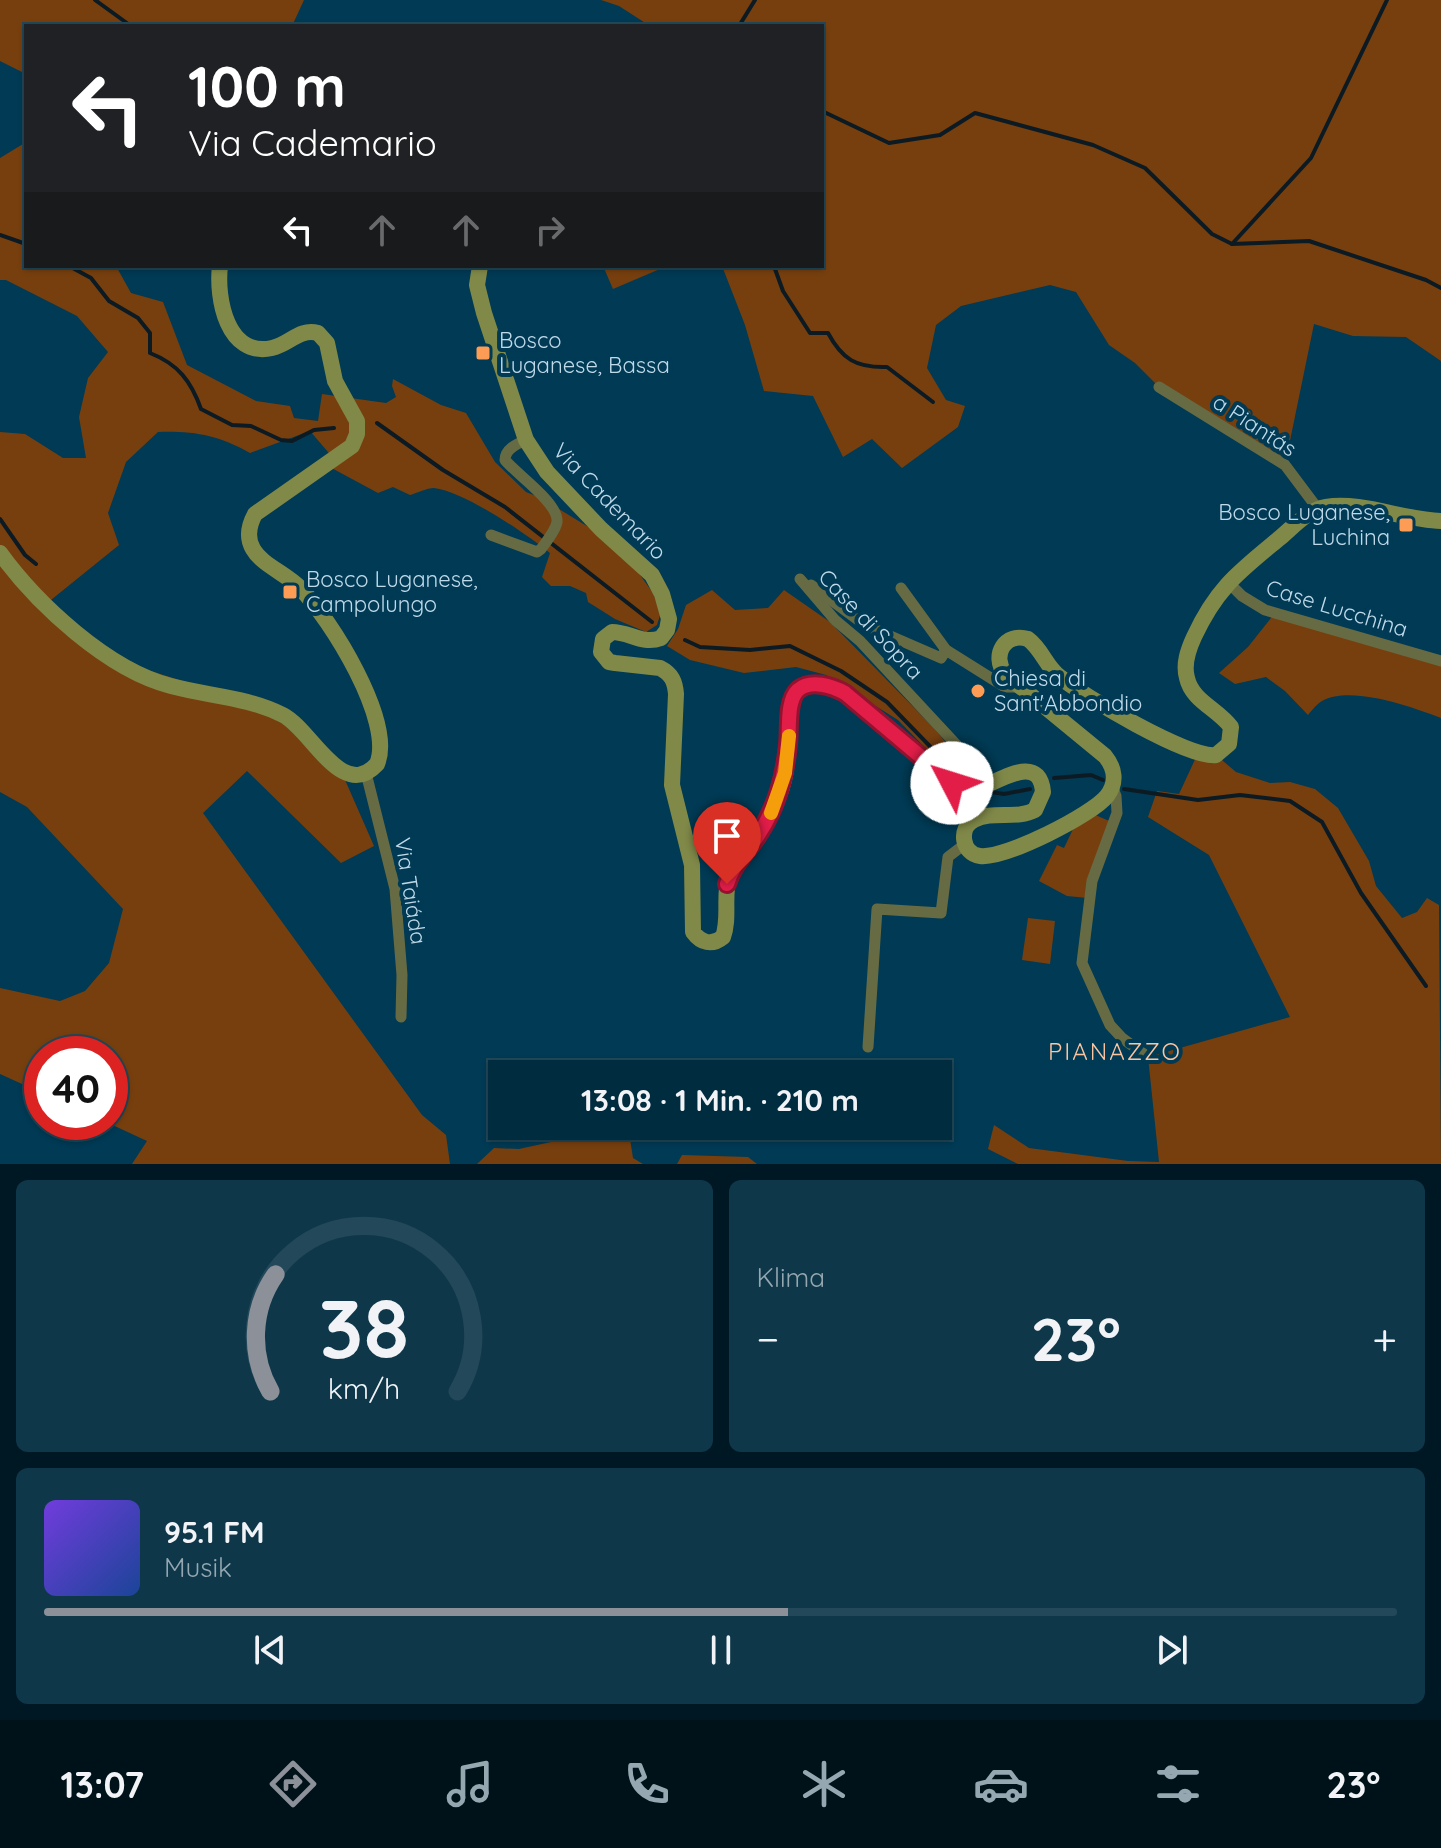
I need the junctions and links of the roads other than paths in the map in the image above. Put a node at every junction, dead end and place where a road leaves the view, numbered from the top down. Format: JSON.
{"nodes":[{"id":1,"x":220,"y":268,"type":"edge"},
{"id":2,"x":480,"y":268,"type":"edge"},
{"id":3,"x":1159,"y":387,"type":"dead end"},
{"id":4,"x":526,"y":440,"type":"junction"},
{"id":5,"x":1318,"y":509,"type":"junction"},
{"id":6,"x":1441,"y":521,"type":"edge"},
{"id":7,"x":491,"y":535,"type":"dead end"},
{"id":8,"x":0,"y":553,"type":"edge"},
{"id":9,"x":1228,"y":582,"type":"junction"},
{"id":10,"x":901,"y":588,"type":"dead end"},
{"id":11,"x":946,"y":650,"type":"junction"},
{"id":12,"x":1441,"y":661,"type":"edge"},
{"id":13,"x":1020,"y":687,"type":"junction"},
{"id":14,"x":366,"y":773,"type":"junction"},
{"id":15,"x":1113,"y":778,"type":"junction"},
{"id":16,"x":986,"y":785,"type":"junction"},
{"id":17,"x":965,"y":844,"type":"junction"},
{"id":18,"x":401,"y":1017,"type":"dead end"},
{"id":19,"x":868,"y":1047,"type":"dead end"},
{"id":20,"x":1148,"y":1057,"type":"dead end"}],
"edges":[{"from":1,"to":14,"type":"street"},
{"from":2,"to":4,"type":"street","name":"Via Cademario"},
{"from":3,"to":5,"type":"street","name":"a Piantás"},
{"from":4,"to":7,"type":"street"},
{"from":4,"to":16,"type":"street","name":"Via Cademario"},
{"from":5,"to":6,"type":"street"},
{"from":5,"to":9,"type":"street"},
{"from":8,"to":14,"type":"street"},
{"from":9,"to":12,"type":"street","name":"Case Lucchina"},
{"from":9,"to":13,"type":"street"},
{"from":10,"to":11,"type":"street"},
{"from":11,"to":13,"type":"street"},
{"from":11,"to":16,"type":"street","name":"Case di Sopra"},
{"from":13,"to":15,"type":"street"},
{"from":14,"to":18,"type":"street","name":"Via Taiáda"},
{"from":15,"to":17,"type":"street"},
{"from":15,"to":20,"type":"street"},
{"from":16,"to":17,"type":"street"},
{"from":17,"to":19,"type":"street"}]}
